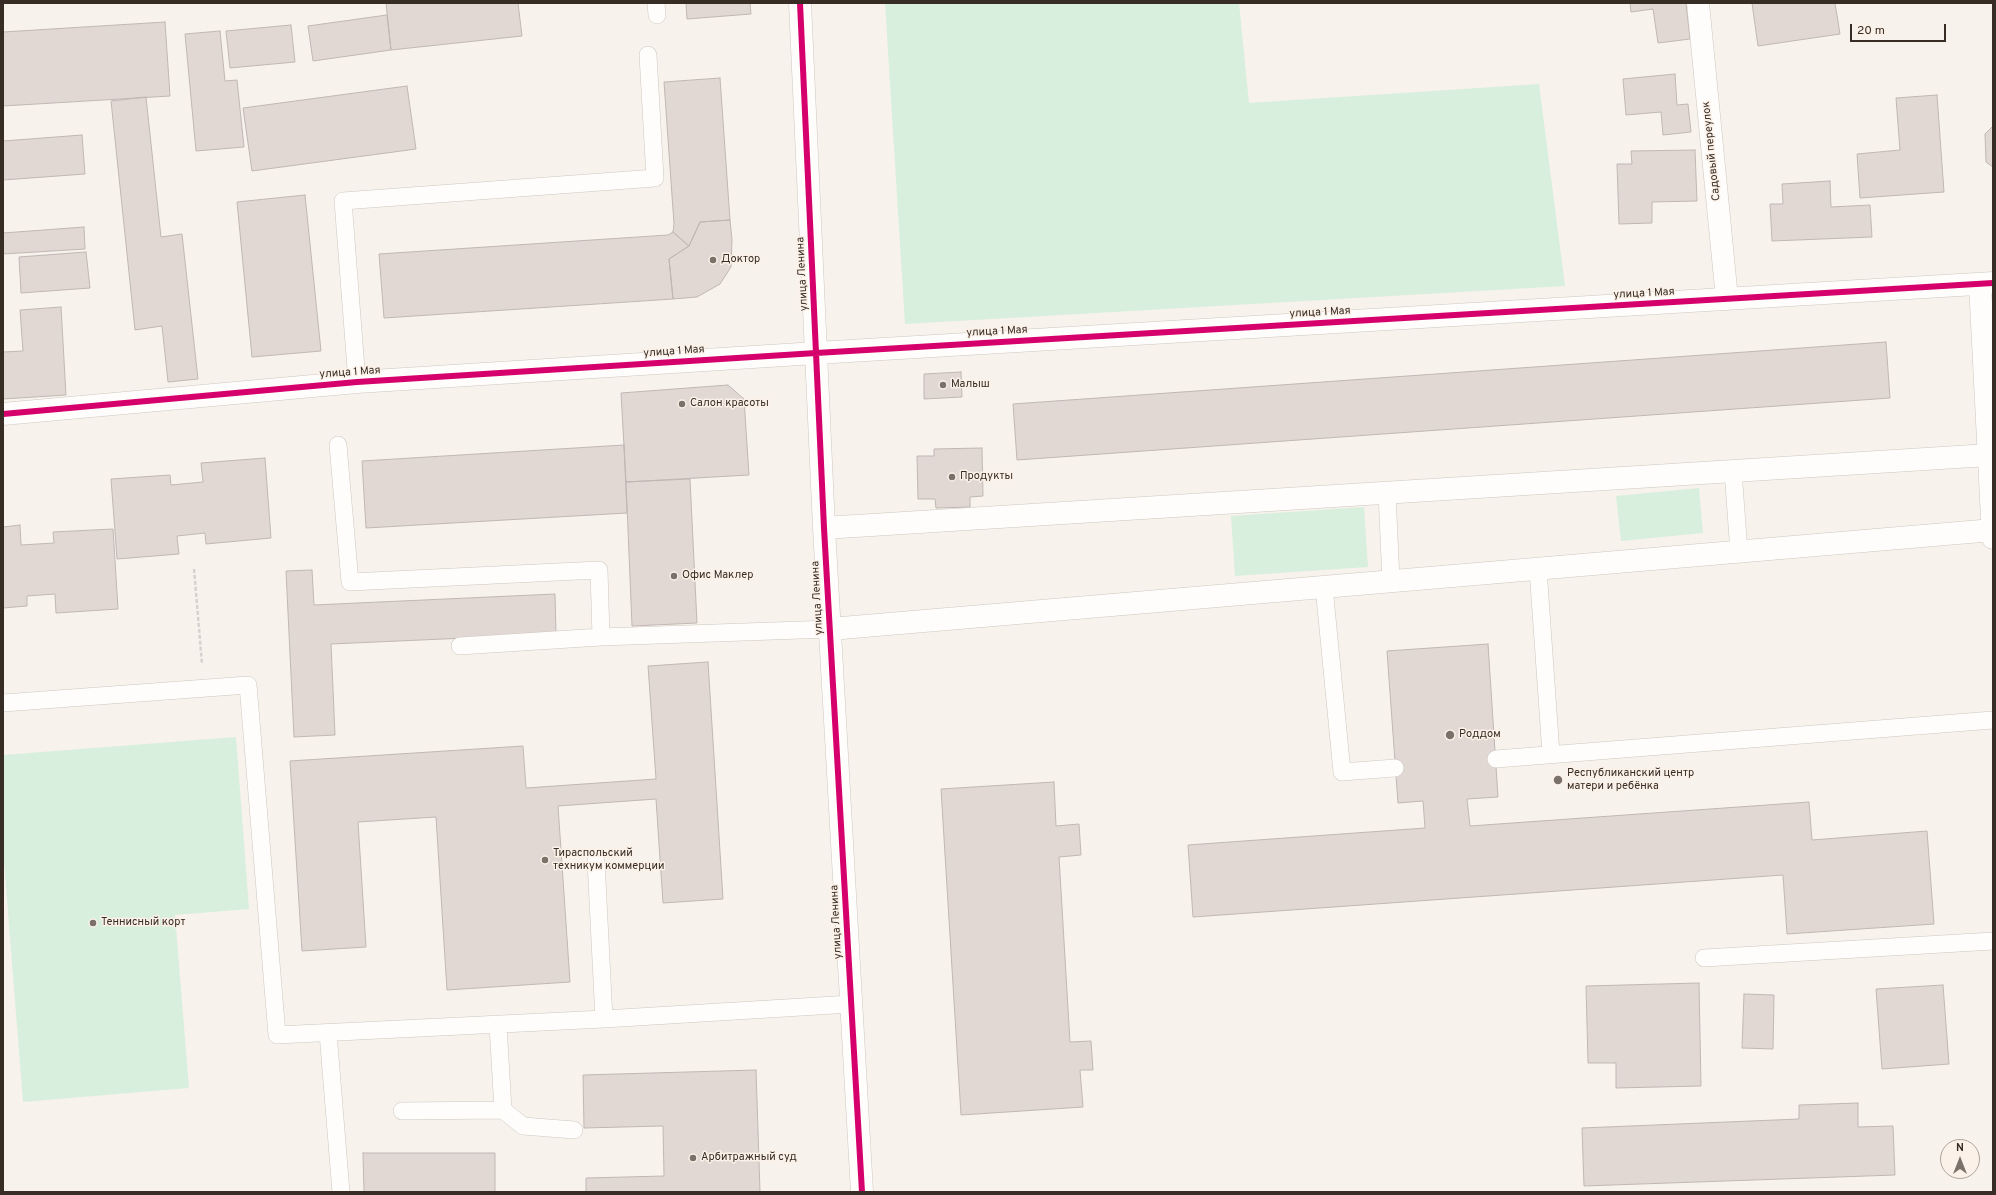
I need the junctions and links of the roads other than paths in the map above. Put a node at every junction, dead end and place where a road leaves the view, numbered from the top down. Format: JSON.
{"nodes":[{"id":1,"x":800,"y":3,"type":"edge"},
{"id":2,"x":1698,"y":3,"type":"edge"},
{"id":3,"x":648,"y":55,"type":"dead end"},
{"id":4,"x":1986,"y":283,"type":"edge"},
{"id":5,"x":1727,"y":299,"type":"junction"},
{"id":6,"x":816,"y":353,"type":"junction"},
{"id":7,"x":357,"y":382,"type":"junction"},
{"id":8,"x":3,"y":414,"type":"edge"},
{"id":9,"x":338,"y":445,"type":"dead end"},
{"id":10,"x":1989,"y":455,"type":"junction"},
{"id":11,"x":1733,"y":471,"type":"junction"},
{"id":12,"x":1387,"y":493,"type":"junction"},
{"id":13,"x":824,"y":528,"type":"junction"},
{"id":14,"x":1992,"y":530,"type":"edge"},
{"id":15,"x":1993,"y":538,"type":"edge"},
{"id":16,"x":1739,"y":552,"type":"junction"},
{"id":17,"x":1538,"y":569,"type":"junction"},
{"id":18,"x":1391,"y":581,"type":"junction"},
{"id":19,"x":1324,"y":587,"type":"junction"},
{"id":20,"x":830,"y":629,"type":"junction"},
{"id":21,"x":601,"y":637,"type":"junction"},
{"id":22,"x":460,"y":646,"type":"dead end"},
{"id":23,"x":3,"y":703,"type":"edge"},
{"id":24,"x":1993,"y":720,"type":"edge"},
{"id":25,"x":1551,"y":754,"type":"junction"},
{"id":26,"x":1496,"y":759,"type":"dead end"},
{"id":27,"x":1395,"y":768,"type":"dead end"},
{"id":28,"x":596,"y":861,"type":"dead end"},
{"id":29,"x":1993,"y":941,"type":"edge"},
{"id":30,"x":1704,"y":958,"type":"dead end"},
{"id":31,"x":851,"y":1004,"type":"junction"},
{"id":32,"x":604,"y":1019,"type":"junction"},
{"id":33,"x":498,"y":1025,"type":"junction"},
{"id":34,"x":328,"y":1033,"type":"junction"},
{"id":35,"x":503,"y":1110,"type":"junction"},
{"id":36,"x":402,"y":1111,"type":"dead end"},
{"id":37,"x":574,"y":1130,"type":"dead end"},
{"id":38,"x":341,"y":1192,"type":"edge"},
{"id":39,"x":862,"y":1192,"type":"edge"}],
"edges":[{"from":1,"to":6,"type":"street","name":"улица Ленина"},
{"from":2,"to":5,"type":"street","name":"Садовый переулок"},
{"from":3,"to":7,"type":"lane"},
{"from":4,"to":5,"type":"street","name":"улица 1 Мая"},
{"from":4,"to":10,"type":"street"},
{"from":5,"to":6,"type":"street","name":"улица 1 Мая"},
{"from":6,"to":7,"type":"street","name":"улица 1 Мая"},
{"from":6,"to":13,"type":"street","name":"улица Ленина"},
{"from":7,"to":8,"type":"street","name":"улица 1 Мая"},
{"from":9,"to":21,"type":"lane"},
{"from":10,"to":11,"type":"street"},
{"from":10,"to":14,"type":"street"},
{"from":11,"to":12,"type":"street"},
{"from":11,"to":16,"type":"lane"},
{"from":12,"to":13,"type":"street"},
{"from":12,"to":18,"type":"lane"},
{"from":13,"to":20,"type":"street","name":"улица Ленина"},
{"from":14,"to":15,"type":"street"},
{"from":14,"to":16,"type":"street"},
{"from":16,"to":17,"type":"street"},
{"from":17,"to":18,"type":"street"},
{"from":17,"to":25,"type":"lane"},
{"from":18,"to":19,"type":"street"},
{"from":19,"to":20,"type":"street"},
{"from":19,"to":27,"type":"lane"},
{"from":20,"to":21,"type":"lane"},
{"from":20,"to":31,"type":"street","name":"улица Ленина"},
{"from":21,"to":22,"type":"lane"},
{"from":23,"to":34,"type":"lane"},
{"from":24,"to":25,"type":"lane"},
{"from":25,"to":26,"type":"lane"},
{"from":28,"to":32,"type":"lane"},
{"from":29,"to":30,"type":"lane"},
{"from":31,"to":32,"type":"lane"},
{"from":31,"to":39,"type":"street","name":"улица Ленина"},
{"from":32,"to":33,"type":"lane"},
{"from":33,"to":34,"type":"lane"},
{"from":33,"to":35,"type":"lane"},
{"from":34,"to":38,"type":"lane"},
{"from":35,"to":36,"type":"lane"},
{"from":35,"to":37,"type":"lane"}]}
